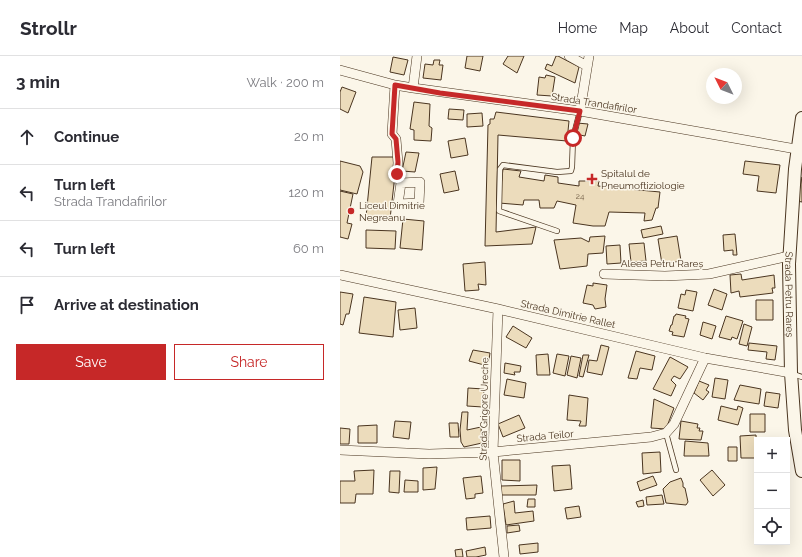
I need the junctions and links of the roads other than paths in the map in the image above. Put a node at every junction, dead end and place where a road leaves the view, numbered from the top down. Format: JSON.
{"nodes":[{"id":1,"x":417,"y":56,"type":"edge"},
{"id":2,"x":569,"y":56,"type":"edge"},
{"id":3,"x":588,"y":56,"type":"edge"},
{"id":4,"x":587,"y":66,"type":"junction"},
{"id":5,"x":340,"y":70,"type":"edge"},
{"id":6,"x":395,"y":85,"type":"junction"},
{"id":7,"x":413,"y":88,"type":"junction"},
{"id":8,"x":580,"y":111,"type":"junction"},
{"id":9,"x":802,"y":118,"type":"edge"},
{"id":10,"x":800,"y":150,"type":"edge"},
{"id":11,"x":401,"y":183,"type":"dead end"},
{"id":12,"x":557,"y":231,"type":"dead end"},
{"id":13,"x":790,"y":256,"type":"junction"},
{"id":14,"x":604,"y":274,"type":"dead end"},
{"id":15,"x":340,"y":275,"type":"edge"},
{"id":16,"x":498,"y":309,"type":"junction"},
{"id":17,"x":705,"y":358,"type":"junction"},
{"id":18,"x":797,"y":375,"type":"edge"},
{"id":19,"x":666,"y":433,"type":"junction"},
{"id":20,"x":340,"y":450,"type":"edge"},
{"id":21,"x":493,"y":452,"type":"junction"},
{"id":22,"x":676,"y":470,"type":"dead end"},
{"id":23,"x":802,"y":471,"type":"edge"},
{"id":24,"x":504,"y":557,"type":"edge"}],
"edges":[{"from":1,"to":7,"type":"street"},
{"from":2,"to":4,"type":"street"},
{"from":3,"to":4,"type":"street"},
{"from":4,"to":8,"type":"street"},
{"from":5,"to":6,"type":"street","name":"Strada Trandafirilor"},
{"from":6,"to":7,"type":"street","name":"Strada Trandafirilor"},
{"from":6,"to":11,"type":"street"},
{"from":7,"to":8,"type":"street","name":"Strada Trandafirilor"},
{"from":8,"to":10,"type":"street","name":"Strada Trandafirilor"},
{"from":8,"to":12,"type":"lane"},
{"from":9,"to":10,"type":"street","name":"Strada Petru Rareș"},
{"from":10,"to":13,"type":"street","name":"Strada Petru Rareș"},
{"from":13,"to":14,"type":"street","name":"Aleea Petru Rareș"},
{"from":13,"to":18,"type":"street","name":"Strada Petru Rareș"},
{"from":15,"to":16,"type":"street","name":"Strada Dimitrie Rallet"},
{"from":16,"to":17,"type":"street","name":"Strada Dimitrie Rallet"},
{"from":16,"to":21,"type":"street","name":"Strada Grigore Ureche"},
{"from":17,"to":18,"type":"street","name":"Strada Dimitrie Rallet"},
{"from":17,"to":19,"type":"street"},
{"from":18,"to":23,"type":"street","name":"Strada Petru Rareș"},
{"from":19,"to":21,"type":"street","name":"Strada Teilor"},
{"from":19,"to":22,"type":"lane"},
{"from":20,"to":21,"type":"street","name":"Strada Teilor"},
{"from":21,"to":24,"type":"street","name":"Strada Grigore Ureche"}]}
